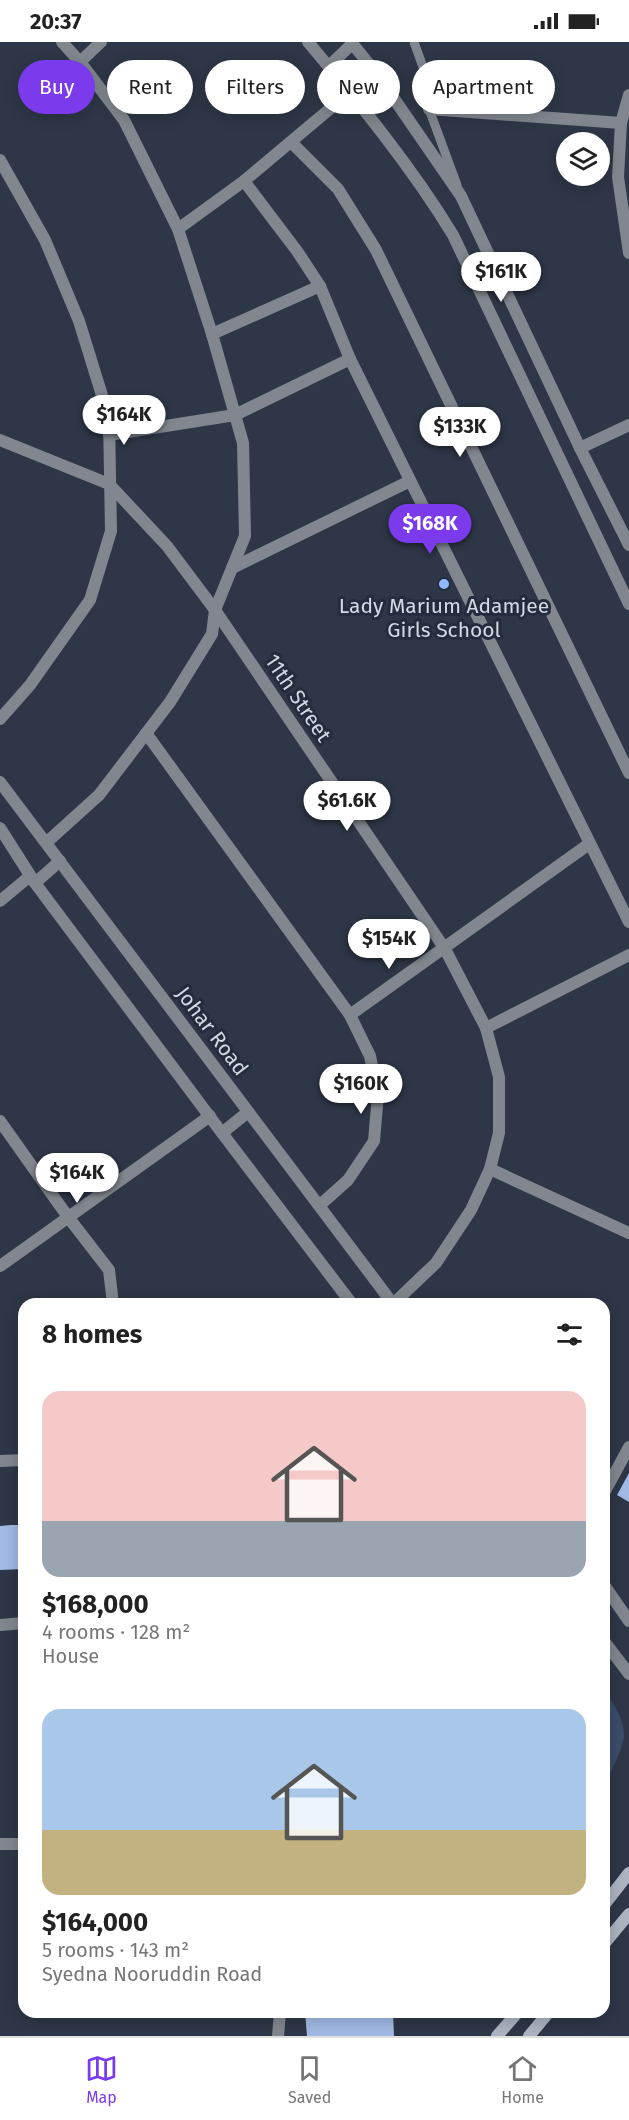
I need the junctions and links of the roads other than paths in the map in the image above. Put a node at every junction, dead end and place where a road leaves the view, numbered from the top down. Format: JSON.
{"nodes":[{"id":1,"x":62,"y":42,"type":"edge"},
{"id":2,"x":101,"y":42,"type":"edge"},
{"id":3,"x":309,"y":42,"type":"edge"},
{"id":4,"x":414,"y":42,"type":"edge"},
{"id":5,"x":352,"y":43,"type":"edge"},
{"id":6,"x":78,"y":60,"type":"edge"},
{"id":7,"x":82,"y":60,"type":"edge"},
{"id":8,"x":324,"y":60,"type":"edge"},
{"id":9,"x":335,"y":60,"type":"edge"},
{"id":10,"x":420,"y":60,"type":"edge"},
{"id":11,"x":95,"y":82,"type":"edge"},
{"id":12,"x":629,"y":94,"type":"edge"},
{"id":13,"x":324,"y":114,"type":"edge"},
{"id":14,"x":367,"y":114,"type":"edge"},
{"id":15,"x":431,"y":114,"type":"edge"},
{"id":16,"x":498,"y":114,"type":"edge"},
{"id":17,"x":621,"y":123,"type":"junction"},
{"id":18,"x":291,"y":142,"type":"junction"},
{"id":19,"x":0,"y":160,"type":"edge"},
{"id":20,"x":244,"y":181,"type":"junction"},
{"id":21,"x":461,"y":196,"type":"junction"},
{"id":22,"x":178,"y":229,"type":"junction"},
{"id":23,"x":629,"y":253,"type":"edge"},
{"id":24,"x":320,"y":286,"type":"junction"},
{"id":25,"x":213,"y":334,"type":"junction"},
{"id":26,"x":350,"y":359,"type":"junction"},
{"id":27,"x":235,"y":415,"type":"junction"},
{"id":28,"x":629,"y":425,"type":"edge"},
{"id":29,"x":109,"y":435,"type":"junction"},
{"id":30,"x":0,"y":440,"type":"edge"},
{"id":31,"x":580,"y":448,"type":"junction"},
{"id":32,"x":410,"y":481,"type":"junction"},
{"id":33,"x":109,"y":484,"type":"junction"},
{"id":34,"x":629,"y":545,"type":"edge"},
{"id":35,"x":232,"y":568,"type":"junction"},
{"id":36,"x":629,"y":604,"type":"edge"},
{"id":37,"x":215,"y":610,"type":"junction"},
{"id":38,"x":0,"y":719,"type":"edge"},
{"id":39,"x":146,"y":733,"type":"junction"},
{"id":40,"x":629,"y":773,"type":"edge"},
{"id":41,"x":0,"y":782,"type":"edge"},
{"id":42,"x":0,"y":828,"type":"edge"},
{"id":43,"x":47,"y":842,"type":"junction"},
{"id":44,"x":589,"y":844,"type":"junction"},
{"id":45,"x":60,"y":861,"type":"junction"},
{"id":46,"x":32,"y":879,"type":"junction"},
{"id":47,"x":0,"y":901,"type":"edge"},
{"id":48,"x":629,"y":922,"type":"edge"},
{"id":49,"x":445,"y":949,"type":"junction"},
{"id":50,"x":629,"y":955,"type":"edge"},
{"id":51,"x":350,"y":1015,"type":"junction"},
{"id":52,"x":486,"y":1028,"type":"junction"},
{"id":53,"x":248,"y":1112,"type":"junction"},
{"id":54,"x":210,"y":1116,"type":"junction"},
{"id":55,"x":0,"y":1122,"type":"edge"},
{"id":56,"x":222,"y":1133,"type":"junction"},
{"id":57,"x":490,"y":1169,"type":"junction"},
{"id":58,"x":320,"y":1205,"type":"junction"},
{"id":59,"x":68,"y":1217,"type":"junction"},
{"id":60,"x":629,"y":1233,"type":"edge"},
{"id":61,"x":0,"y":1266,"type":"edge"},
{"id":62,"x":112,"y":1298,"type":"edge"},
{"id":63,"x":347,"y":1298,"type":"edge"},
{"id":64,"x":389,"y":1298,"type":"edge"},
{"id":65,"x":399,"y":1298,"type":"edge"},
{"id":66,"x":629,"y":1447,"type":"edge"},
{"id":67,"x":18,"y":1460,"type":"edge"},
{"id":68,"x":0,"y":1461,"type":"edge"},
{"id":69,"x":610,"y":1482,"type":"edge"},
{"id":70,"x":610,"y":1594,"type":"edge"},
{"id":71,"x":629,"y":1621,"type":"edge"},
{"id":72,"x":18,"y":1624,"type":"edge"},
{"id":73,"x":0,"y":1625,"type":"edge"},
{"id":74,"x":610,"y":1649,"type":"edge"},
{"id":75,"x":629,"y":1674,"type":"edge"},
{"id":76,"x":0,"y":1844,"type":"edge"},
{"id":77,"x":18,"y":1844,"type":"edge"},
{"id":78,"x":629,"y":1873,"type":"edge"},
{"id":79,"x":610,"y":1897,"type":"edge"},
{"id":80,"x":629,"y":1914,"type":"edge"},
{"id":81,"x":610,"y":1937,"type":"edge"},
{"id":82,"x":280,"y":2018,"type":"edge"},
{"id":83,"x":513,"y":2018,"type":"edge"},
{"id":84,"x":544,"y":2018,"type":"edge"},
{"id":85,"x":278,"y":2036,"type":"edge"},
{"id":86,"x":497,"y":2036,"type":"edge"},
{"id":87,"x":529,"y":2036,"type":"edge"}],
"edges":[{"from":1,"to":6,"type":"street"},
{"from":2,"to":7,"type":"street"},
{"from":3,"to":8,"type":"street"},
{"from":4,"to":10,"type":"lane"},
{"from":5,"to":9,"type":"street"},
{"from":5,"to":21,"type":"street"},
{"from":11,"to":22,"type":"street"},
{"from":12,"to":17,"type":"street"},
{"from":13,"to":18,"type":"street"},
{"from":14,"to":36,"type":"street"},
{"from":15,"to":21,"type":"lane"},
{"from":16,"to":17,"type":"street"},
{"from":17,"to":23,"type":"street"},
{"from":18,"to":20,"type":"street"},
{"from":18,"to":40,"type":"street"},
{"from":19,"to":29,"type":"street"},
{"from":20,"to":22,"type":"street"},
{"from":20,"to":24,"type":"street"},
{"from":21,"to":31,"type":"street"},
{"from":22,"to":25,"type":"street"},
{"from":24,"to":25,"type":"street"},
{"from":24,"to":26,"type":"street"},
{"from":25,"to":27,"type":"street"},
{"from":26,"to":27,"type":"street"},
{"from":26,"to":32,"type":"street"},
{"from":27,"to":29,"type":"street"},
{"from":27,"to":35,"type":"street"},
{"from":28,"to":31,"type":"street"},
{"from":29,"to":33,"type":"street"},
{"from":30,"to":33,"type":"street","name":"11th Street"},
{"from":31,"to":34,"type":"street"},
{"from":32,"to":35,"type":"street"},
{"from":32,"to":44,"type":"street"},
{"from":33,"to":37,"type":"street","name":"11th Street"},
{"from":33,"to":38,"type":"street"},
{"from":35,"to":37,"type":"street"},
{"from":37,"to":39,"type":"street"},
{"from":37,"to":49,"type":"street","name":"11th Street"},
{"from":39,"to":43,"type":"street"},
{"from":39,"to":51,"type":"street"},
{"from":41,"to":43,"type":"street","name":"Johar Road"},
{"from":42,"to":46,"type":"street"},
{"from":43,"to":45,"type":"street","name":"Johar Road"},
{"from":44,"to":48,"type":"street"},
{"from":44,"to":49,"type":"street"},
{"from":45,"to":46,"type":"street"},
{"from":45,"to":53,"type":"street","name":"Johar Road"},
{"from":46,"to":47,"type":"street"},
{"from":46,"to":54,"type":"street"},
{"from":49,"to":51,"type":"street"},
{"from":49,"to":52,"type":"street","name":"11th Street"},
{"from":50,"to":52,"type":"street"},
{"from":51,"to":58,"type":"street"},
{"from":52,"to":57,"type":"street","name":"11th Street"},
{"from":53,"to":56,"type":"street"},
{"from":53,"to":58,"type":"street","name":"Johar Road"},
{"from":54,"to":56,"type":"street"},
{"from":54,"to":59,"type":"street"},
{"from":55,"to":59,"type":"street"},
{"from":56,"to":63,"type":"street"},
{"from":57,"to":60,"type":"street"},
{"from":57,"to":65,"type":"street","name":"11th Street"},
{"from":58,"to":64,"type":"street","name":"Johar Road"},
{"from":59,"to":61,"type":"street"},
{"from":59,"to":62,"type":"street"},
{"from":66,"to":69,"type":"street"},
{"from":67,"to":68,"type":"street"},
{"from":70,"to":71,"type":"street"},
{"from":72,"to":73,"type":"street"},
{"from":74,"to":75,"type":"street"},
{"from":76,"to":77,"type":"street"},
{"from":78,"to":79,"type":"main road"},
{"from":80,"to":81,"type":"main road"},
{"from":82,"to":85,"type":"street"},
{"from":83,"to":86,"type":"main road"},
{"from":84,"to":87,"type":"main road"}]}
